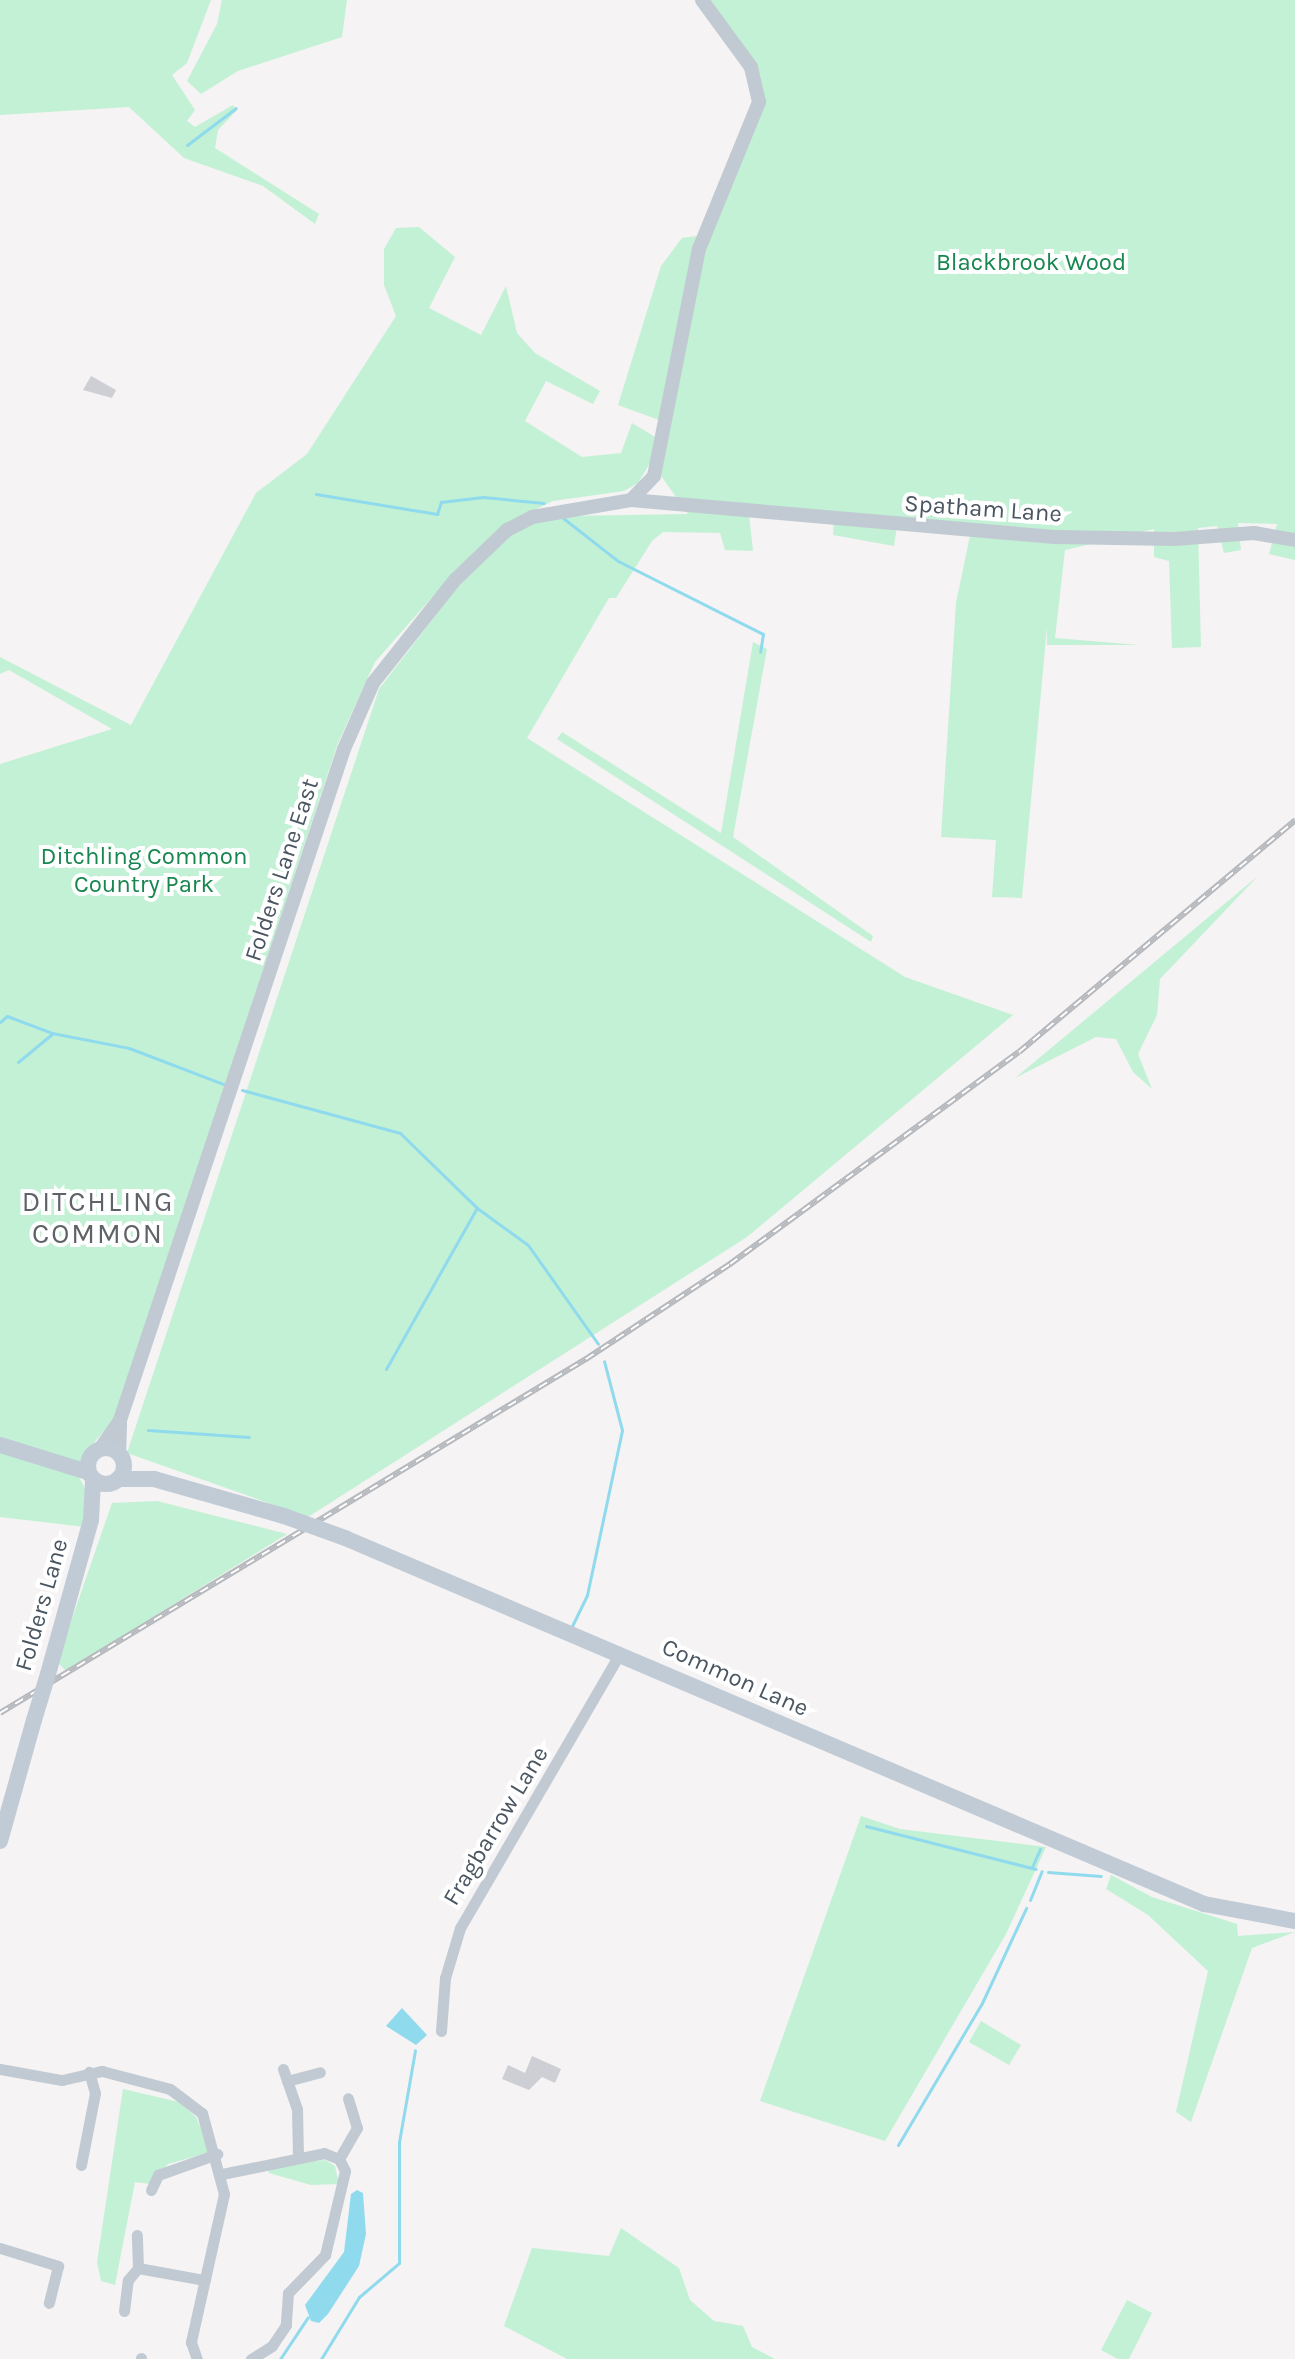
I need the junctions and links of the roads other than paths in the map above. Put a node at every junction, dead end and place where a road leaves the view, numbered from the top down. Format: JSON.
{"nodes":[{"id":1,"x":702,"y":0,"type":"edge"},
{"id":2,"x":654,"y":476,"type":"junction"},
{"id":3,"x":631,"y":500,"type":"junction"},
{"id":4,"x":668,"y":506,"type":"junction"},
{"id":5,"x":1295,"y":540,"type":"edge"},
{"id":6,"x":120,"y":1420,"type":"junction"},
{"id":7,"x":0,"y":1445,"type":"edge"},
{"id":8,"x":98,"y":1450,"type":"junction"},
{"id":9,"x":121,"y":1457,"type":"junction"},
{"id":10,"x":56,"y":1459,"type":"junction"},
{"id":11,"x":91,"y":1476,"type":"junction"},
{"id":12,"x":154,"y":1479,"type":"junction"},
{"id":13,"x":116,"y":1481,"type":"junction"},
{"id":14,"x":91,"y":1520,"type":"junction"},
{"id":15,"x":620,"y":1653,"type":"junction"},
{"id":16,"x":0,"y":1841,"type":"edge"},
{"id":17,"x":1295,"y":1921,"type":"edge"},
{"id":18,"x":441,"y":2031,"type":"dead end"},
{"id":19,"x":0,"y":2069,"type":"edge"},
{"id":20,"x":89,"y":2072,"type":"junction"},
{"id":21,"x":320,"y":2072,"type":"dead end"},
{"id":22,"x":348,"y":2098,"type":"dead end"},
{"id":23,"x":217,"y":2154,"type":"junction"},
{"id":24,"x":298,"y":2156,"type":"junction"},
{"id":25,"x":339,"y":2159,"type":"junction"},
{"id":26,"x":81,"y":2165,"type":"dead end"},
{"id":27,"x":222,"y":2174,"type":"junction"},
{"id":28,"x":151,"y":2190,"type":"dead end"},
{"id":29,"x":137,"y":2235,"type":"dead end"},
{"id":30,"x":0,"y":2248,"type":"edge"},
{"id":31,"x":138,"y":2268,"type":"junction"},
{"id":32,"x":205,"y":2280,"type":"junction"},
{"id":33,"x":49,"y":2303,"type":"dead end"},
{"id":34,"x":124,"y":2311,"type":"dead end"},
{"id":35,"x":197,"y":2359,"type":"edge"},
{"id":36,"x":251,"y":2359,"type":"edge"}],
"edges":[{"from":1,"to":2,"type":"street"},
{"from":2,"to":3,"type":"street"},
{"from":2,"to":4,"type":"street"},
{"from":3,"to":4,"type":"street","name":"Spatham Lane"},
{"from":3,"to":6,"type":"street","name":"Folders Lane East"},
{"from":4,"to":5,"type":"street","name":"Spatham Lane"},
{"from":6,"to":8,"type":"street","name":"Folders Lane East"},
{"from":6,"to":9,"type":"street","name":"Folders Lane East"},
{"from":7,"to":10,"type":"main road","name":"Common Lane"},
{"from":8,"to":9,"type":"main road","name":"Common Lane"},
{"from":8,"to":10,"type":"main road"},
{"from":8,"to":11,"type":"main road","name":"Folders Lane"},
{"from":9,"to":12,"type":"main road","name":"Common Lane"},
{"from":9,"to":13,"type":"main road","name":"Folders Lane"},
{"from":10,"to":11,"type":"main road","name":"Common Lane"},
{"from":11,"to":13,"type":"main road","name":"Common Lane"},
{"from":11,"to":14,"type":"main road","name":"Folders Lane"},
{"from":12,"to":13,"type":"main road","name":"Common Lane"},
{"from":12,"to":15,"type":"main road","name":"Common Lane","bridge":true},
{"from":13,"to":14,"type":"main road","name":"Folders Lane"},
{"from":14,"to":16,"type":"main road","name":"Folders Lane","bridge":true},
{"from":15,"to":17,"type":"main road","name":"Common Lane"},
{"from":15,"to":18,"type":"street","name":"Fragbarrow Lane"},
{"from":19,"to":20,"type":"street"},
{"from":20,"to":23,"type":"street"},
{"from":20,"to":26,"type":"street"},
{"from":21,"to":24,"type":"street"},
{"from":22,"to":25,"type":"street"},
{"from":23,"to":27,"type":"street"},
{"from":23,"to":28,"type":"street"},
{"from":24,"to":25,"type":"street"},
{"from":24,"to":27,"type":"street"},
{"from":25,"to":36,"type":"street"},
{"from":27,"to":32,"type":"street"},
{"from":29,"to":31,"type":"street"},
{"from":30,"to":33,"type":"street"},
{"from":31,"to":32,"type":"street"},
{"from":31,"to":34,"type":"street"},
{"from":32,"to":35,"type":"street"}]}
